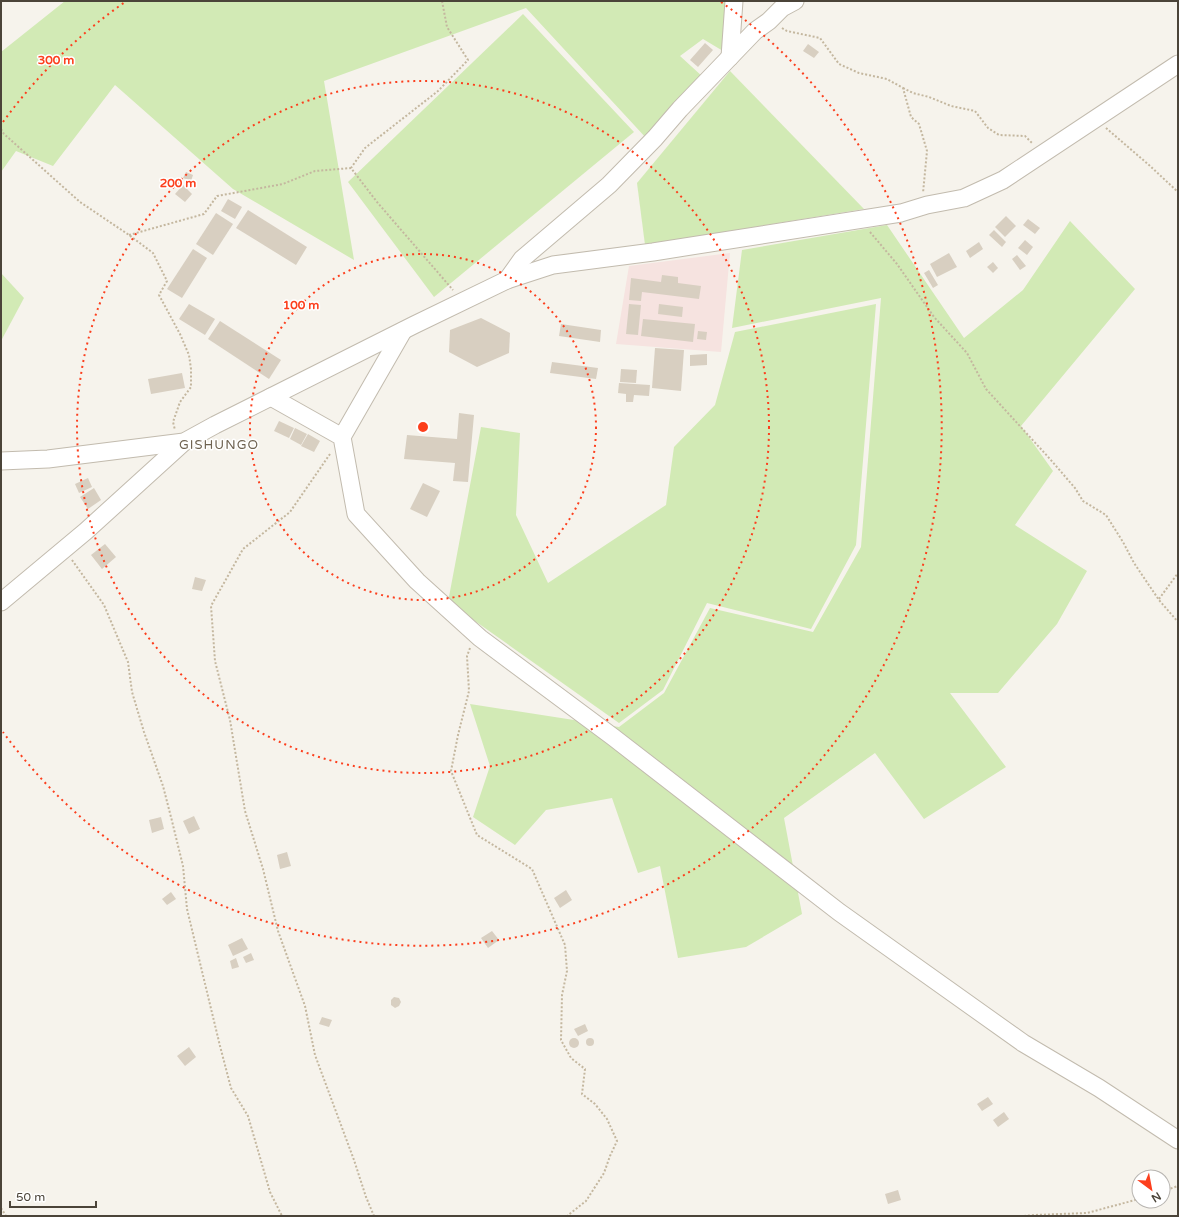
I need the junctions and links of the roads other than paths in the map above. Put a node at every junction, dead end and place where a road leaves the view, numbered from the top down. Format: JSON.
{"nodes":[{"id":1,"x":734,"y":1,"type":"edge"},
{"id":2,"x":795,"y":1,"type":"edge"},
{"id":3,"x":730,"y":57,"type":"junction"},
{"id":4,"x":1178,"y":64,"type":"edge"},
{"id":5,"x":507,"y":280,"type":"junction"},
{"id":6,"x":403,"y":331,"type":"junction"},
{"id":7,"x":271,"y":397,"type":"junction"},
{"id":8,"x":342,"y":437,"type":"junction"},
{"id":9,"x":184,"y":442,"type":"junction"},
{"id":10,"x":1,"y":461,"type":"edge"},
{"id":11,"x":1,"y":602,"type":"edge"},
{"id":12,"x":1178,"y":1140,"type":"edge"}],
"edges":[{"from":1,"to":3,"type":"street"},
{"from":2,"to":3,"type":"street"},
{"from":3,"to":5,"type":"street"},
{"from":4,"to":5,"type":"street"},
{"from":5,"to":6,"type":"street"},
{"from":6,"to":7,"type":"street"},
{"from":6,"to":8,"type":"street"},
{"from":7,"to":8,"type":"street"},
{"from":7,"to":9,"type":"street"},
{"from":8,"to":12,"type":"street"},
{"from":9,"to":10,"type":"street"},
{"from":9,"to":11,"type":"street"}]}
